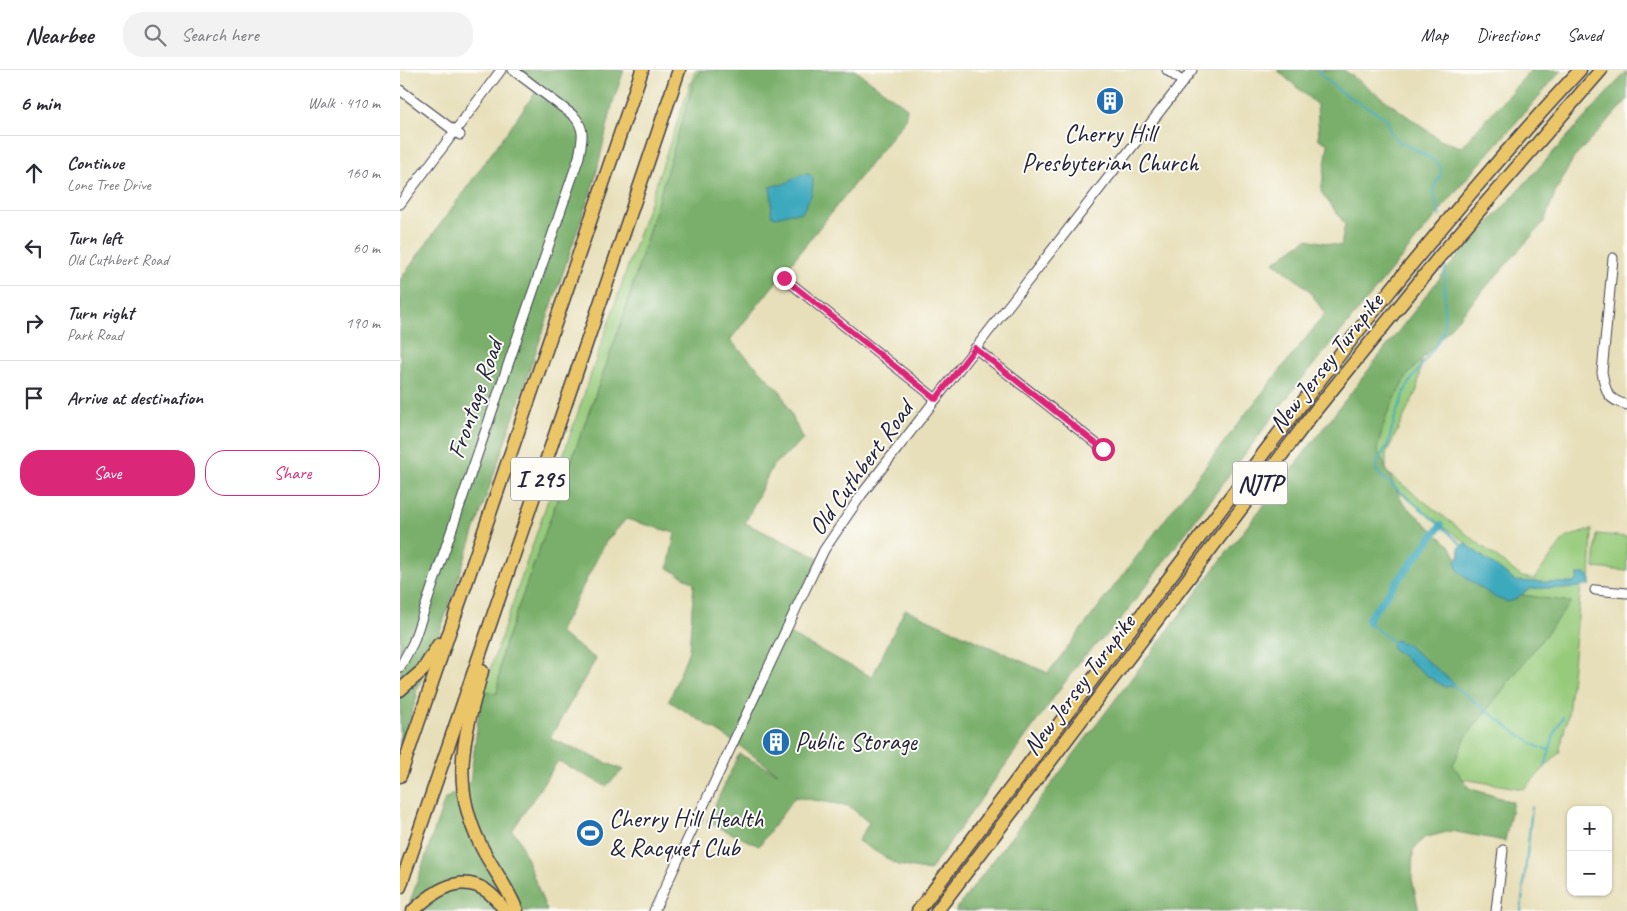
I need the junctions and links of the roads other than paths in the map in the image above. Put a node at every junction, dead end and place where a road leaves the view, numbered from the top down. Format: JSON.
{"nodes":[{"id":1,"x":501,"y":70,"type":"edge"},
{"id":2,"x":513,"y":70,"type":"edge"},
{"id":3,"x":642,"y":70,"type":"edge"},
{"id":4,"x":679,"y":70,"type":"edge"},
{"id":5,"x":1167,"y":70,"type":"edge"},
{"id":6,"x":1192,"y":70,"type":"edge"},
{"id":7,"x":1580,"y":70,"type":"edge"},
{"id":8,"x":1601,"y":70,"type":"edge"},
{"id":9,"x":1183,"y":82,"type":"junction"},
{"id":10,"x":400,"y":90,"type":"edge"},
{"id":11,"x":457,"y":133,"type":"junction"},
{"id":12,"x":402,"y":198,"type":"edge"},
{"id":13,"x":1613,"y":258,"type":"dead end"},
{"id":14,"x":784,"y":278,"type":"dead end"},
{"id":15,"x":975,"y":348,"type":"junction"},
{"id":16,"x":936,"y":399,"type":"junction"},
{"id":17,"x":1627,"y":405,"type":"edge"},
{"id":18,"x":1103,"y":449,"type":"dead end"},
{"id":19,"x":516,"y":548,"type":"junction"},
{"id":20,"x":469,"y":576,"type":"junction"},
{"id":21,"x":1595,"y":590,"type":"dead end"},
{"id":22,"x":1627,"y":593,"type":"edge"},
{"id":23,"x":400,"y":667,"type":"edge"},
{"id":24,"x":400,"y":690,"type":"edge"},
{"id":25,"x":400,"y":776,"type":"edge"},
{"id":26,"x":1503,"y":850,"type":"dead end"},
{"id":27,"x":400,"y":887,"type":"edge"},
{"id":28,"x":413,"y":911,"type":"edge"},
{"id":29,"x":505,"y":911,"type":"edge"},
{"id":30,"x":516,"y":911,"type":"edge"},
{"id":31,"x":654,"y":911,"type":"edge"},
{"id":32,"x":918,"y":911,"type":"edge"},
{"id":33,"x":937,"y":911,"type":"edge"},
{"id":34,"x":1496,"y":911,"type":"edge"}],
"edges":[{"from":1,"to":11,"type":"street"},
{"from":2,"to":23,"type":"street","name":"Frontage Road"},
{"from":3,"to":20,"type":"highway","number":"I 295"},
{"from":4,"to":19,"type":"highway","number":"I 295"},
{"from":5,"to":9,"type":"street"},
{"from":6,"to":9,"type":"street","name":"Old Cuthbert Road"},
{"from":7,"to":32,"type":"highway","name":"New Jersey Turnpike","number":"NJTP"},
{"from":8,"to":33,"type":"highway","name":"New Jersey Turnpike","number":"NJTP"},
{"from":9,"to":15,"type":"street","name":"Old Cuthbert Road"},
{"from":10,"to":11,"type":"street"},
{"from":11,"to":12,"type":"street"},
{"from":13,"to":17,"type":"street"},
{"from":14,"to":16,"type":"street"},
{"from":15,"to":16,"type":"street","name":"Old Cuthbert Road"},
{"from":15,"to":18,"type":"street"},
{"from":16,"to":31,"type":"street","name":"Old Cuthbert Road"},
{"from":19,"to":27,"type":"highway","number":"I 295"},
{"from":19,"to":30,"type":"highway"},
{"from":20,"to":24,"type":"highway"},
{"from":20,"to":25,"type":"highway","number":"I 295"},
{"from":21,"to":22,"type":"street"},
{"from":26,"to":34,"type":"street"},
{"from":28,"to":29,"type":"highway"}]}
